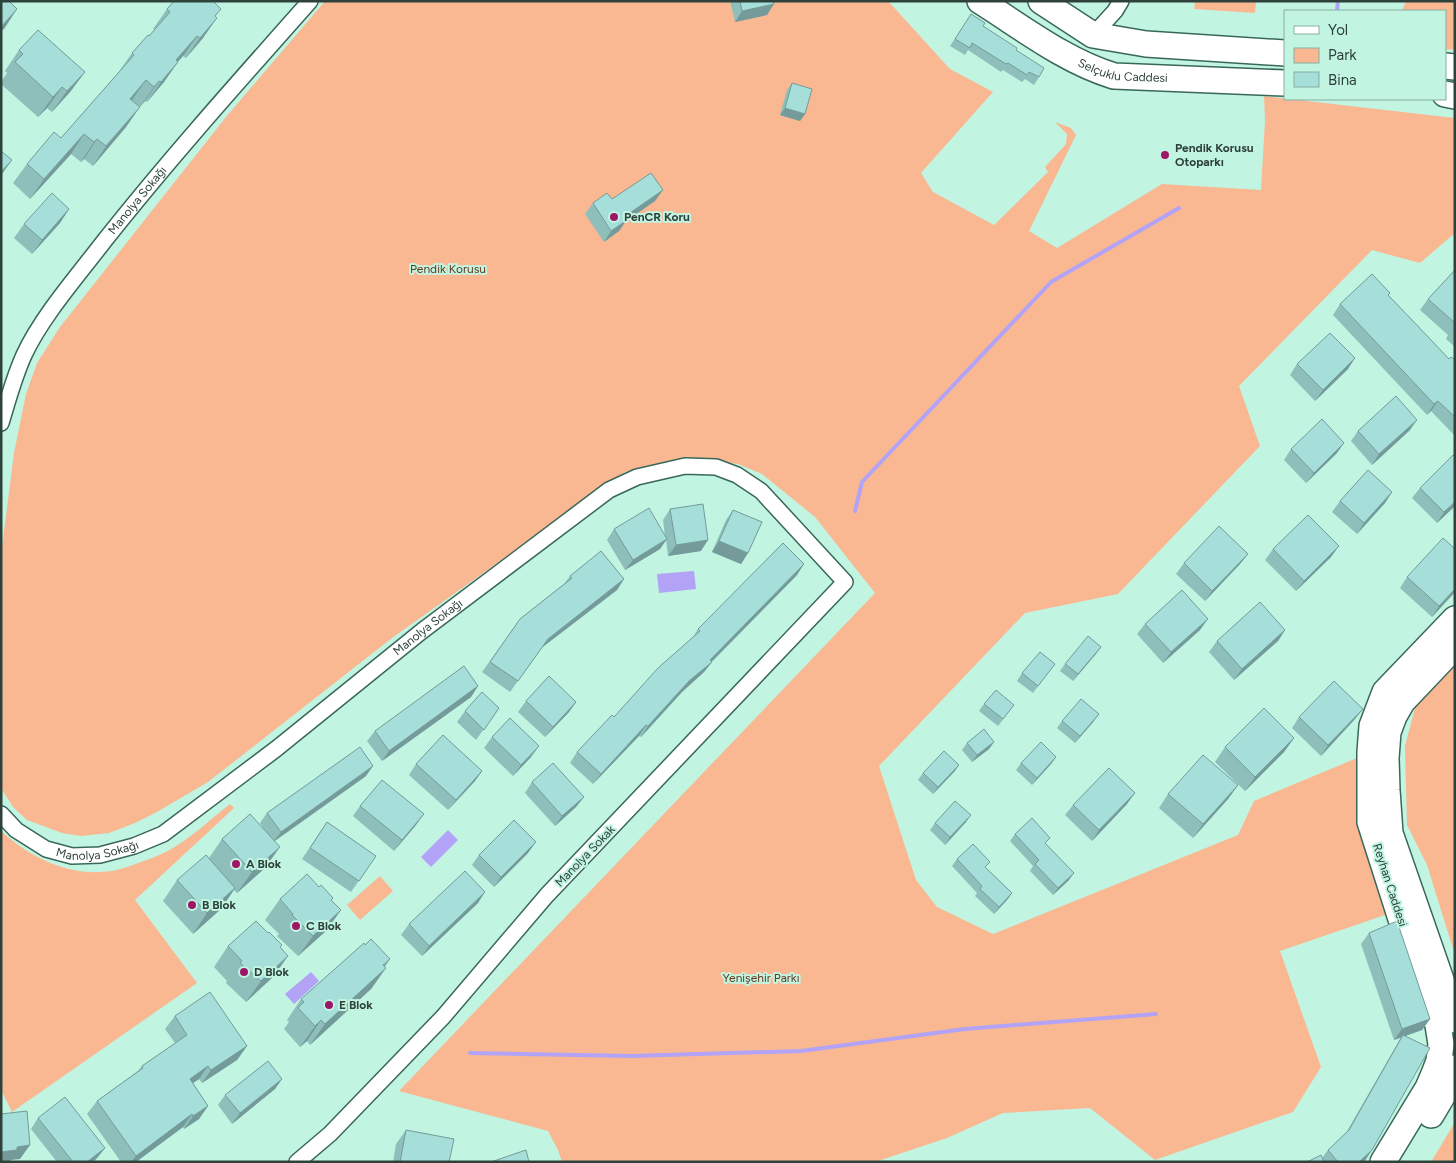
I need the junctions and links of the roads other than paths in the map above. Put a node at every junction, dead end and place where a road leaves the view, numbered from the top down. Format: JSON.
{"nodes":[{"id":1,"x":310,"y":1,"type":"edge"},
{"id":2,"x":980,"y":1,"type":"edge"},
{"id":3,"x":1041,"y":1,"type":"edge"},
{"id":4,"x":1121,"y":1,"type":"edge"},
{"id":5,"x":1093,"y":36,"type":"junction"},
{"id":6,"x":1284,"y":53,"type":"edge"},
{"id":7,"x":1284,"y":83,"type":"edge"},
{"id":8,"x":1,"y":423,"type":"edge"},
{"id":9,"x":845,"y":582,"type":"joint"},
{"id":10,"x":1455,"y":619,"type":"edge"},
{"id":11,"x":1455,"y":646,"type":"edge"},
{"id":12,"x":1,"y":814,"type":"edge"},
{"id":13,"x":1455,"y":1020,"type":"edge"},
{"id":14,"x":1455,"y":1068,"type":"edge"},
{"id":15,"x":330,"y":1134,"type":"junction"},
{"id":16,"x":297,"y":1162,"type":"edge"},
{"id":17,"x":308,"y":1162,"type":"edge"},
{"id":18,"x":1383,"y":1162,"type":"edge"},
{"id":19,"x":1402,"y":1162,"type":"edge"}],
"edges":[{"from":1,"to":8,"type":"street","name":"Manolya Sokağı"},
{"from":2,"to":7,"type":"main road","name":"Selçuklu Caddesi"},
{"from":3,"to":5,"type":"main road"},
{"from":4,"to":5,"type":"street"},
{"from":5,"to":6,"type":"main road"},
{"from":9,"to":12,"type":"street","name":"Manolya Sokağı"},
{"from":9,"to":15,"type":"street","name":"Manolya Sokak"},
{"from":10,"to":18,"type":"main road","name":"Reyhan Caddesi"},
{"from":11,"to":13,"type":"main road","name":"Reyhan Caddesi"},
{"from":14,"to":19,"type":"main road"},
{"from":15,"to":16,"type":"street","name":"Manolya Sokak"},
{"from":15,"to":17,"type":"street","name":"Manolya Sokak"}]}
